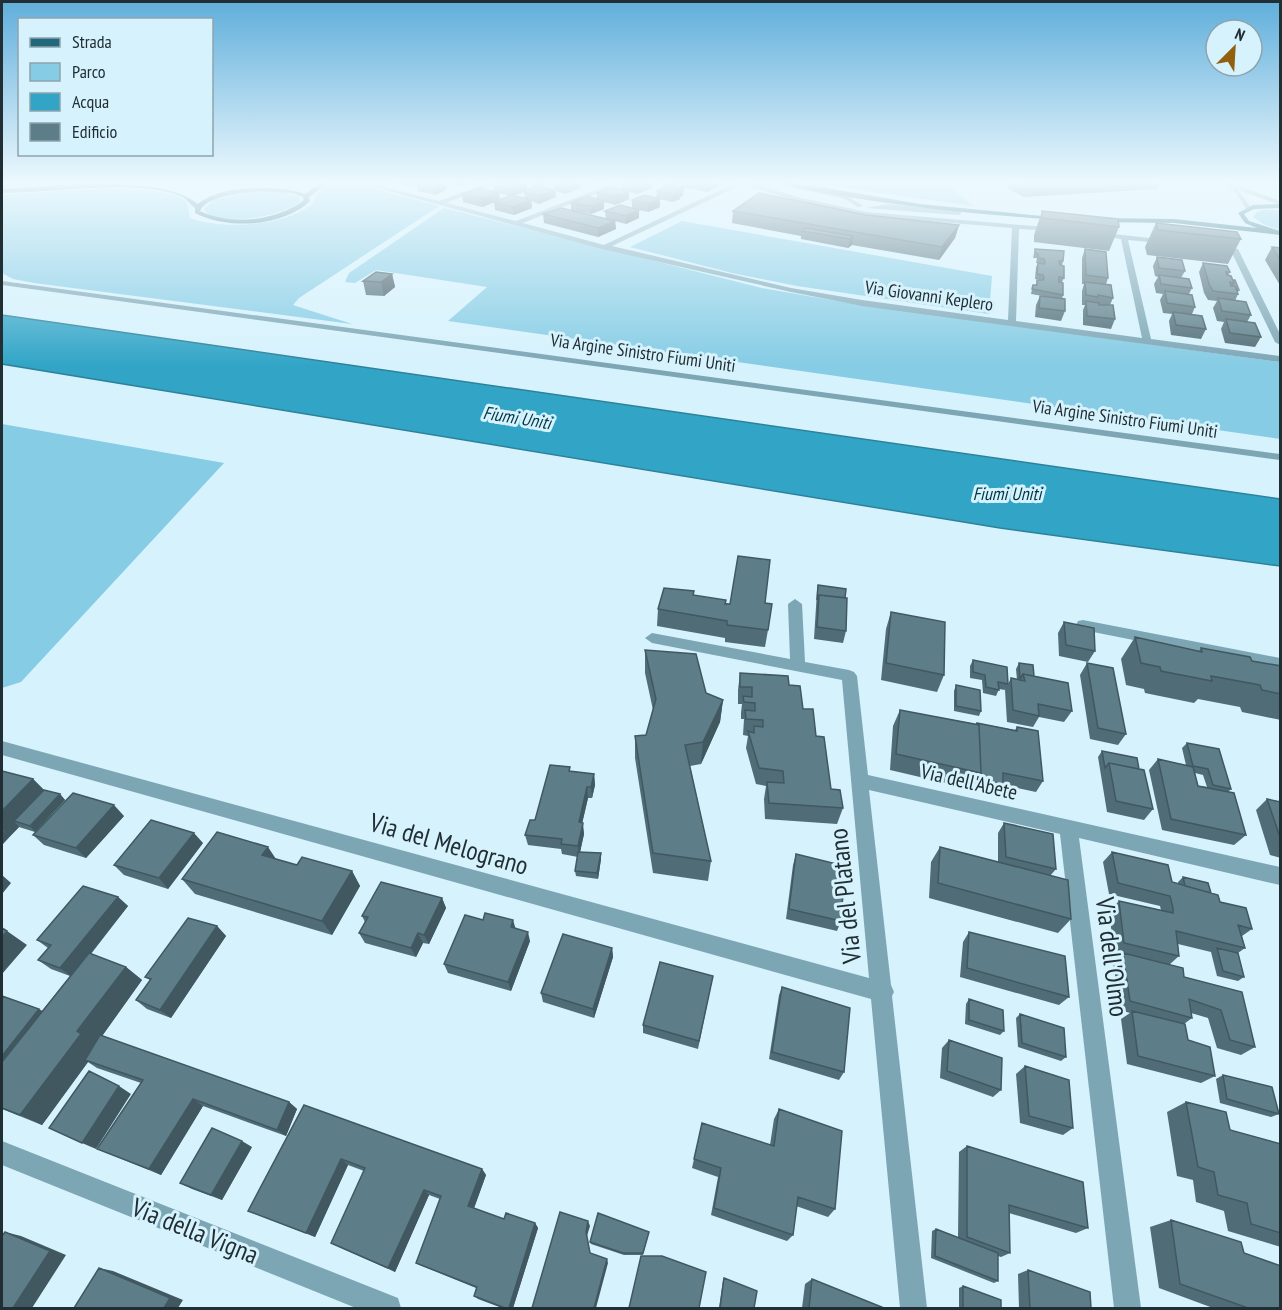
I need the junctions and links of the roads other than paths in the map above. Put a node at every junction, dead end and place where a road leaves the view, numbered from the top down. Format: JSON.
{"nodes":[{"id":1,"x":589,"y":243,"type":"edge"},
{"id":2,"x":612,"y":243,"type":"edge"},
{"id":3,"x":1015,"y":243,"type":"edge"},
{"id":4,"x":1125,"y":243,"type":"edge"},
{"id":5,"x":1207,"y":246,"type":"edge"},
{"id":6,"x":604,"y":247,"type":"junction"},
{"id":7,"x":2,"y":283,"type":"edge"},
{"id":8,"x":1012,"y":323,"type":"junction"},
{"id":9,"x":1147,"y":340,"type":"junction"},
{"id":10,"x":1281,"y":342,"type":"edge"},
{"id":11,"x":1281,"y":359,"type":"edge"},
{"id":12,"x":1281,"y":457,"type":"edge"},
{"id":13,"x":795,"y":604,"type":"dead end"},
{"id":14,"x":1083,"y":625,"type":"edge"},
{"id":15,"x":652,"y":638,"type":"dead end"},
{"id":16,"x":1281,"y":664,"type":"edge"},
{"id":17,"x":798,"y":666,"type":"junction"},
{"id":18,"x":2,"y":748,"type":"edge"},
{"id":19,"x":860,"y":781,"type":"junction"},
{"id":20,"x":1068,"y":828,"type":"junction"},
{"id":21,"x":1281,"y":876,"type":"edge"},
{"id":22,"x":883,"y":992,"type":"junction"},
{"id":23,"x":2,"y":1153,"type":"edge"},
{"id":24,"x":388,"y":1308,"type":"edge"},
{"id":25,"x":913,"y":1308,"type":"edge"},
{"id":26,"x":1128,"y":1308,"type":"edge"}],
"edges":[{"from":1,"to":6,"type":"street","name":"Via Giovanni Keplero"},
{"from":2,"to":6,"type":"street"},
{"from":3,"to":8,"type":"street"},
{"from":4,"to":9,"type":"street"},
{"from":5,"to":10,"type":"street"},
{"from":6,"to":8,"type":"street","name":"Via Giovanni Keplero"},
{"from":7,"to":12,"type":"street","name":"Via Argine Sinistro Fiumi Uniti"},
{"from":8,"to":9,"type":"street","name":"Via Giovanni Keplero"},
{"from":9,"to":11,"type":"street","name":"Via Giovanni Keplero"},
{"from":13,"to":17,"type":"street"},
{"from":14,"to":16,"type":"street"},
{"from":15,"to":17,"type":"street","name":"Via del Platano"},
{"from":17,"to":19,"type":"street","name":"Via del Platano"},
{"from":18,"to":22,"type":"street","name":"Via del Melograno"},
{"from":19,"to":20,"type":"street","name":"Via dell'Abete"},
{"from":19,"to":22,"type":"street","name":"Via del Platano"},
{"from":20,"to":21,"type":"street"},
{"from":20,"to":26,"type":"street","name":"Via dell'Olmo"},
{"from":22,"to":25,"type":"street","name":"Via del Platano"},
{"from":23,"to":24,"type":"street","name":"Via della Vigna"}]}
